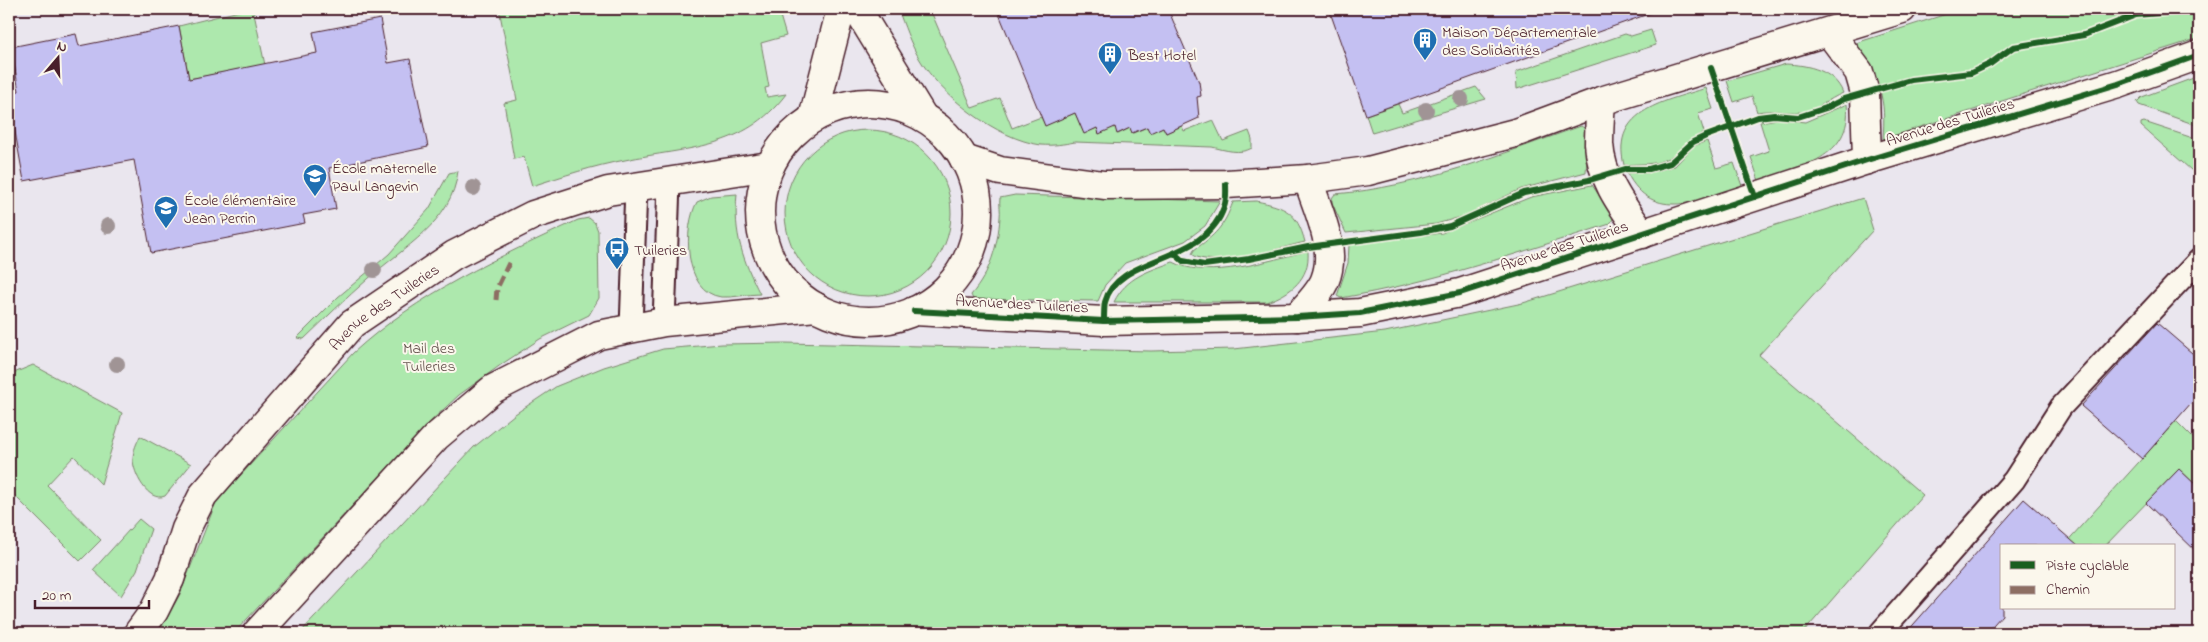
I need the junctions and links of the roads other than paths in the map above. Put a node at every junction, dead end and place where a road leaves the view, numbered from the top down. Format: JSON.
{"nodes":[{"id":1,"x":842,"y":9,"type":"edge"},
{"id":2,"x":857,"y":9,"type":"edge"},
{"id":3,"x":1902,"y":9,"type":"edge"},
{"id":4,"x":1829,"y":32,"type":"junction"},
{"id":5,"x":2199,"y":55,"type":"edge"},
{"id":6,"x":1601,"y":101,"type":"junction"},
{"id":7,"x":923,"y":117,"type":"junction"},
{"id":8,"x":813,"y":118,"type":"junction"},
{"id":9,"x":964,"y":159,"type":"junction"},
{"id":10,"x":1867,"y":160,"type":"junction"},
{"id":11,"x":770,"y":166,"type":"junction"},
{"id":12,"x":1308,"y":179,"type":"junction"},
{"id":13,"x":669,"y":183,"type":"junction"},
{"id":14,"x":636,"y":187,"type":"junction"},
{"id":15,"x":1642,"y":234,"type":"junction"},
{"id":16,"x":2199,"y":260,"type":"edge"},
{"id":17,"x":816,"y":307,"type":"junction"},
{"id":18,"x":914,"y":311,"type":"junction"},
{"id":19,"x":1297,"y":317,"type":"junction"},
{"id":20,"x":664,"y":322,"type":"junction"},
{"id":21,"x":631,"y":328,"type":"junction"},
{"id":22,"x":138,"y":633,"type":"edge"},
{"id":23,"x":257,"y":633,"type":"edge"},
{"id":24,"x":1880,"y":633,"type":"edge"}],
"edges":[{"from":1,"to":8,"type":"street"},
{"from":2,"to":7,"type":"street"},
{"from":3,"to":4,"type":"street"},
{"from":4,"to":6,"type":"street"},
{"from":4,"to":10,"type":"street"},
{"from":5,"to":10,"type":"street","name":"Avenue des Tuileries"},
{"from":6,"to":12,"type":"street"},
{"from":6,"to":15,"type":"street"},
{"from":7,"to":8,"type":"street"},
{"from":7,"to":9,"type":"street"},
{"from":8,"to":11,"type":"street"},
{"from":9,"to":12,"type":"street"},
{"from":9,"to":18,"type":"street"},
{"from":10,"to":15,"type":"street","name":"Avenue des Tuileries"},
{"from":11,"to":13,"type":"street","name":"Avenue des Tuileries"},
{"from":11,"to":17,"type":"street"},
{"from":12,"to":19,"type":"street"},
{"from":13,"to":14,"type":"street","name":"Avenue des Tuileries"},
{"from":13,"to":20,"type":"lane"},
{"from":14,"to":21,"type":"lane"},
{"from":14,"to":22,"type":"street","name":"Avenue des Tuileries"},
{"from":15,"to":19,"type":"street","name":"Avenue des Tuileries"},
{"from":16,"to":24,"type":"lane"},
{"from":17,"to":18,"type":"street"},
{"from":17,"to":20,"type":"street"},
{"from":18,"to":19,"type":"street","name":"Avenue des Tuileries"},
{"from":20,"to":21,"type":"street"},
{"from":21,"to":23,"type":"street"}]}
